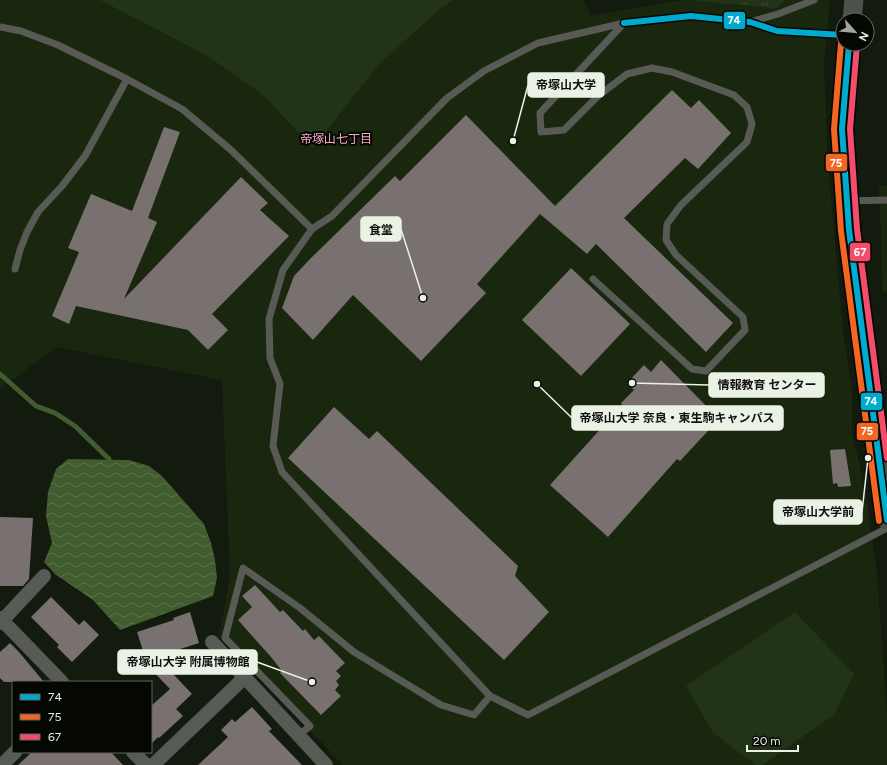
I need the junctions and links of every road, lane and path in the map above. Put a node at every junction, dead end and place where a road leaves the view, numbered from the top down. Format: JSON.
{"nodes":[{"id":1,"x":814,"y":0,"type":"edge"},
{"id":2,"x":854,"y":0,"type":"edge"},
{"id":3,"x":853,"y":12,"type":"edge"},
{"id":4,"x":750,"y":22,"type":"junction"},
{"id":5,"x":624,"y":23,"type":"junction"},
{"id":6,"x":0,"y":28,"type":"edge"},
{"id":7,"x":835,"y":35,"type":"edge"},
{"id":8,"x":848,"y":52,"type":"edge"},
{"id":9,"x":127,"y":79,"type":"junction"},
{"id":10,"x":887,"y":200,"type":"edge"},
{"id":11,"x":847,"y":201,"type":"junction"},
{"id":12,"x":312,"y":229,"type":"junction"},
{"id":13,"x":15,"y":269,"type":"dead end"},
{"id":14,"x":594,"y":279,"type":"dead end"},
{"id":15,"x":887,"y":520,"type":"edge"},
{"id":16,"x":887,"y":528,"type":"edge"},
{"id":17,"x":44,"y":576,"type":"dead end"},
{"id":18,"x":1,"y":621,"type":"edge"},
{"id":19,"x":212,"y":642,"type":"dead end"},
{"id":20,"x":244,"y":678,"type":"junction"},
{"id":21,"x":61,"y":681,"type":"edge"},
{"id":22,"x":490,"y":696,"type":"junction"},
{"id":23,"x":298,"y":736,"type":"junction"},
{"id":24,"x":14,"y":753,"type":"edge"},
{"id":25,"x":134,"y":753,"type":"edge"},
{"id":26,"x":321,"y":763,"type":"edge"},
{"id":27,"x":2,"y":765,"type":"edge"},
{"id":28,"x":146,"y":765,"type":"edge"},
{"id":29,"x":153,"y":765,"type":"edge"}],
"edges":[{"from":1,"to":4,"type":"lane"},
{"from":2,"to":3,"type":"main road"},
{"from":4,"to":5,"type":"lane"},
{"from":4,"to":7,"type":"lane"},
{"from":5,"to":12,"type":"lane"},
{"from":5,"to":14,"type":"lane"},
{"from":6,"to":9,"type":"lane"},
{"from":8,"to":11,"type":"main road"},
{"from":9,"to":12,"type":"lane"},
{"from":9,"to":13,"type":"lane"},
{"from":10,"to":11,"type":"lane"},
{"from":11,"to":15,"type":"main road"},
{"from":12,"to":22,"type":"lane"},
{"from":16,"to":22,"type":"lane"},
{"from":17,"to":18,"type":"street"},
{"from":18,"to":21,"type":"street"},
{"from":19,"to":20,"type":"street"},
{"from":20,"to":23,"type":"street"},
{"from":20,"to":29,"type":"street"},
{"from":22,"to":23,"type":"lane"},
{"from":23,"to":26,"type":"street"},
{"from":24,"to":27,"type":"street"},
{"from":25,"to":28,"type":"street"}]}
